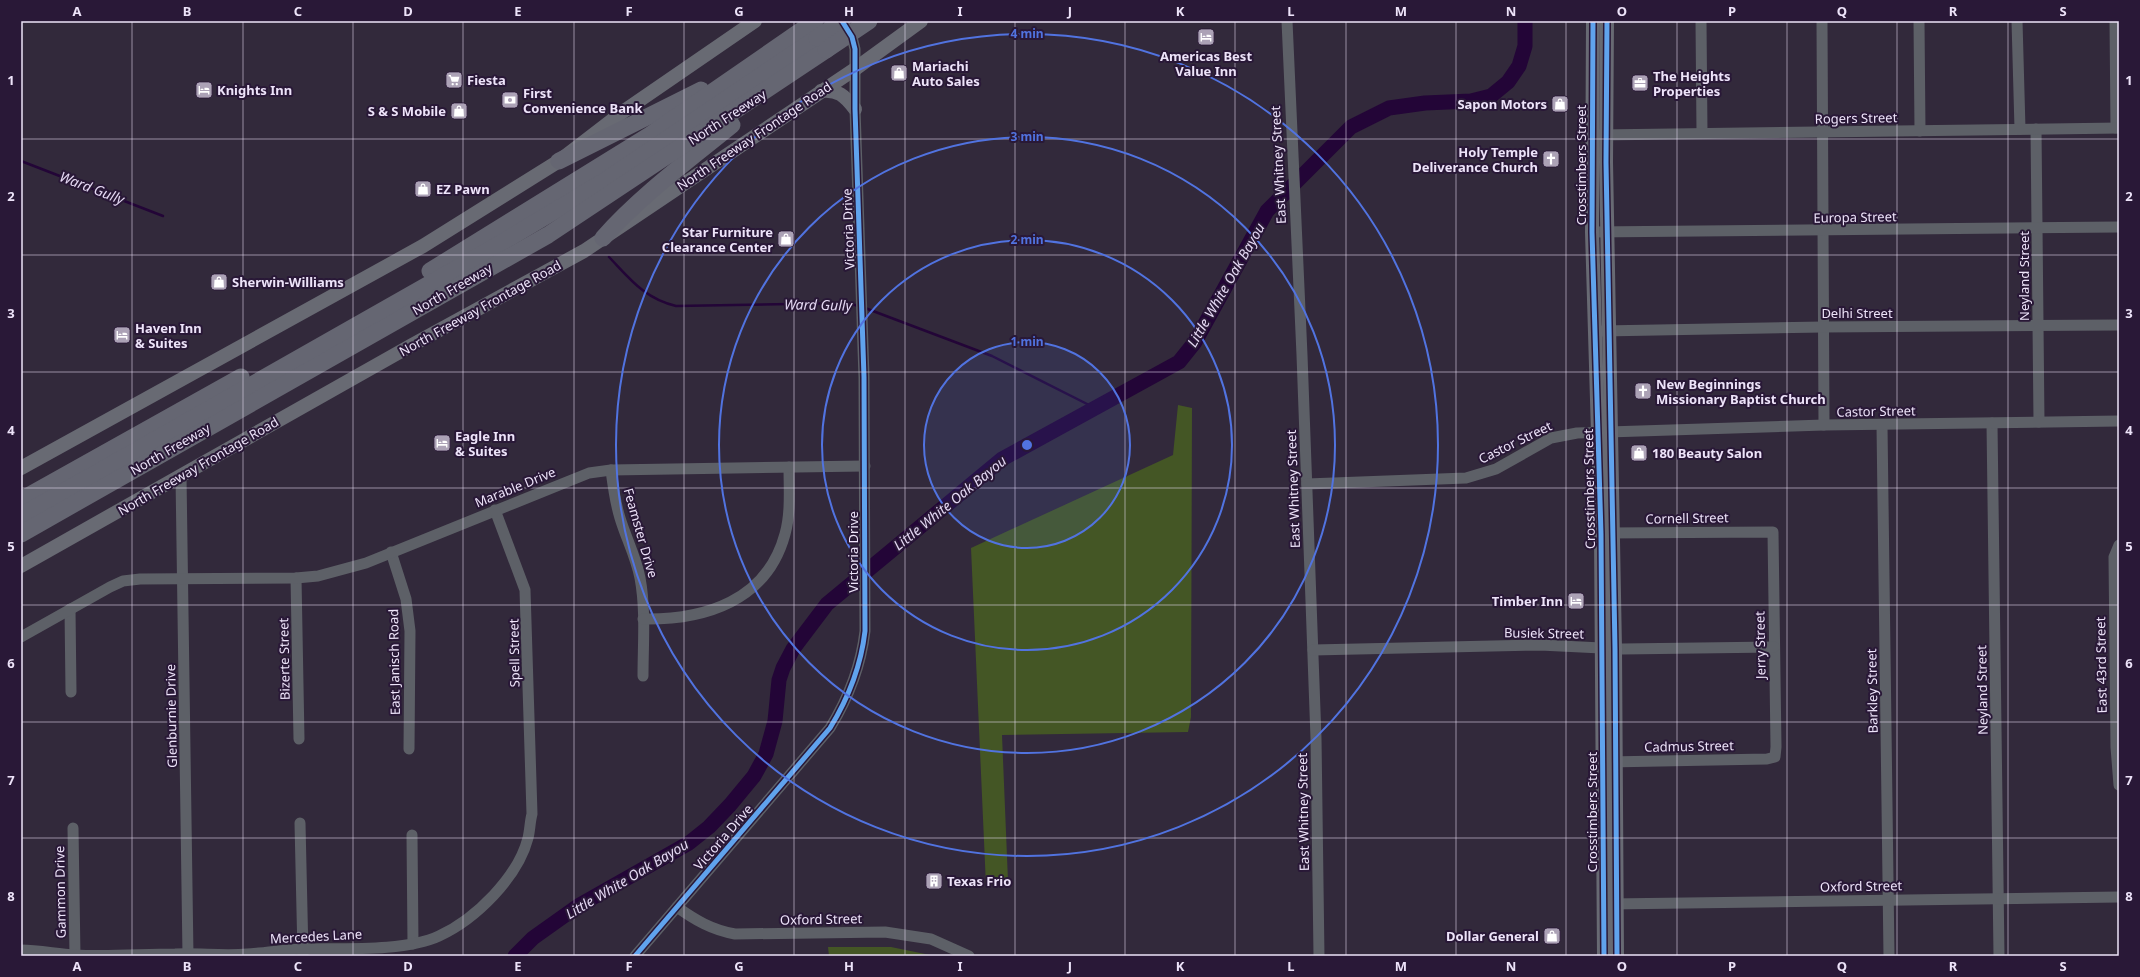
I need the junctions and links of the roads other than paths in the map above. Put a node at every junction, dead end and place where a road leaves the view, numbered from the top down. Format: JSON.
{"nodes":[{"id":1,"x":755,"y":21,"type":"edge"},
{"id":2,"x":842,"y":21,"type":"edge"},
{"id":3,"x":869,"y":21,"type":"edge"},
{"id":4,"x":921,"y":21,"type":"edge"},
{"id":5,"x":1286,"y":21,"type":"edge"},
{"id":6,"x":1593,"y":21,"type":"edge"},
{"id":7,"x":1607,"y":21,"type":"edge"},
{"id":8,"x":1701,"y":21,"type":"edge"},
{"id":9,"x":1822,"y":21,"type":"edge"},
{"id":10,"x":1919,"y":21,"type":"edge"},
{"id":11,"x":2017,"y":21,"type":"edge"},
{"id":12,"x":2115,"y":21,"type":"edge"},
{"id":13,"x":817,"y":34,"type":"edge"},
{"id":14,"x":1592,"y":59,"type":"junction"},
{"id":15,"x":1606,"y":59,"type":"junction"},
{"id":16,"x":855,"y":69,"type":"junction"},
{"id":17,"x":796,"y":72,"type":"junction"},
{"id":18,"x":728,"y":82,"type":"junction"},
{"id":19,"x":821,"y":91,"type":"junction"},
{"id":20,"x":855,"y":109,"type":"junction"},
{"id":21,"x":2118,"y":128,"type":"edge"},
{"id":22,"x":2020,"y":129,"type":"junction"},
{"id":23,"x":2036,"y":129,"type":"junction"},
{"id":24,"x":1920,"y":131,"type":"junction"},
{"id":25,"x":1822,"y":132,"type":"junction"},
{"id":26,"x":1702,"y":134,"type":"junction"},
{"id":27,"x":1600,"y":135,"type":"junction"},
{"id":28,"x":559,"y":161,"type":"junction"},
{"id":29,"x":2119,"y":227,"type":"edge"},
{"id":30,"x":2037,"y":228,"type":"junction"},
{"id":31,"x":1822,"y":231,"type":"junction"},
{"id":32,"x":1592,"y":232,"type":"junction"},
{"id":33,"x":1607,"y":232,"type":"junction"},
{"id":34,"x":603,"y":238,"type":"junction"},
{"id":35,"x":2119,"y":325,"type":"edge"},
{"id":36,"x":2038,"y":326,"type":"junction"},
{"id":37,"x":1823,"y":327,"type":"junction"},
{"id":38,"x":1601,"y":331,"type":"junction"},
{"id":39,"x":2119,"y":421,"type":"edge"},
{"id":40,"x":2039,"y":422,"type":"junction"},
{"id":41,"x":1992,"y":423,"type":"junction"},
{"id":42,"x":1882,"y":425,"type":"junction"},
{"id":43,"x":1824,"y":426,"type":"junction"},
{"id":44,"x":1605,"y":431,"type":"junction"},
{"id":45,"x":865,"y":466,"type":"junction"},
{"id":46,"x":789,"y":467,"type":"junction"},
{"id":47,"x":21,"y":468,"type":"edge"},
{"id":48,"x":611,"y":470,"type":"junction"},
{"id":49,"x":181,"y":476,"type":"junction"},
{"id":50,"x":1307,"y":484,"type":"junction"},
{"id":51,"x":21,"y":500,"type":"edge"},
{"id":52,"x":496,"y":510,"type":"junction"},
{"id":53,"x":21,"y":516,"type":"edge"},
{"id":54,"x":1773,"y":532,"type":"joint"},
{"id":55,"x":1607,"y":533,"type":"junction"},
{"id":56,"x":21,"y":534,"type":"edge"},
{"id":57,"x":2119,"y":545,"type":"edge"},
{"id":58,"x":391,"y":552,"type":"junction"},
{"id":59,"x":21,"y":566,"type":"edge"},
{"id":60,"x":296,"y":578,"type":"junction"},
{"id":61,"x":184,"y":579,"type":"junction"},
{"id":62,"x":70,"y":609,"type":"junction"},
{"id":63,"x":643,"y":619,"type":"junction"},
{"id":64,"x":21,"y":637,"type":"edge"},
{"id":65,"x":1774,"y":647,"type":"junction"},
{"id":66,"x":1608,"y":649,"type":"junction"},
{"id":67,"x":1313,"y":650,"type":"junction"},
{"id":68,"x":642,"y":676,"type":"dead end"},
{"id":69,"x":71,"y":692,"type":"dead end"},
{"id":70,"x":299,"y":739,"type":"dead end"},
{"id":71,"x":409,"y":749,"type":"dead end"},
{"id":72,"x":1775,"y":757,"type":"joint"},
{"id":73,"x":1610,"y":762,"type":"junction"},
{"id":74,"x":2119,"y":785,"type":"edge"},
{"id":75,"x":532,"y":806,"type":"joint"},
{"id":76,"x":300,"y":823,"type":"dead end"},
{"id":77,"x":73,"y":828,"type":"dead end"},
{"id":78,"x":412,"y":835,"type":"dead end"},
{"id":79,"x":2119,"y":897,"type":"edge"},
{"id":80,"x":1998,"y":898,"type":"junction"},
{"id":81,"x":1888,"y":900,"type":"junction"},
{"id":82,"x":1609,"y":904,"type":"junction"},
{"id":83,"x":677,"y":907,"type":"junction"},
{"id":84,"x":413,"y":944,"type":"junction"},
{"id":85,"x":21,"y":950,"type":"edge"},
{"id":86,"x":303,"y":952,"type":"edge"},
{"id":87,"x":75,"y":955,"type":"edge"},
{"id":88,"x":188,"y":955,"type":"edge"},
{"id":89,"x":635,"y":956,"type":"edge"},
{"id":90,"x":969,"y":956,"type":"edge"},
{"id":91,"x":1319,"y":956,"type":"edge"},
{"id":92,"x":1604,"y":956,"type":"edge"},
{"id":93,"x":1617,"y":956,"type":"edge"},
{"id":94,"x":1889,"y":956,"type":"edge"},
{"id":95,"x":1999,"y":956,"type":"edge"}],
"edges":[{"from":1,"to":28,"type":"main road"},
{"from":2,"to":13,"type":"highway","name":"North Freeway","bridge":true},
{"from":2,"to":16,"type":"street","name":"Victoria Drive"},
{"from":3,"to":13,"type":"highway","name":"North Freeway","bridge":true},
{"from":4,"to":16,"type":"main road","name":"North Freeway Frontage Road"},
{"from":5,"to":50,"type":"street","name":"East Whitney Street"},
{"from":6,"to":14,"type":"main road","name":"Crosstimbers Street"},
{"from":7,"to":15,"type":"main road","name":"Crosstimbers Street"},
{"from":8,"to":26,"type":"street"},
{"from":9,"to":25,"type":"street"},
{"from":10,"to":24,"type":"street"},
{"from":11,"to":22,"type":"street"},
{"from":12,"to":21,"type":"street"},
{"from":13,"to":17,"type":"highway","name":"North Freeway"},
{"from":13,"to":18,"type":"highway","name":"North Freeway"},
{"from":13,"to":53,"type":"highway","name":"North Freeway"},
{"from":14,"to":15,"type":"main road"},
{"from":14,"to":27,"type":"main road","name":"Crosstimbers Street"},
{"from":15,"to":27,"type":"main road","name":"Crosstimbers Street"},
{"from":16,"to":19,"type":"main road","name":"North Freeway Frontage Road"},
{"from":16,"to":20,"type":"street","name":"Victoria Drive"},
{"from":17,"to":34,"type":"highway"},
{"from":17,"to":56,"type":"highway","name":"North Freeway"},
{"from":18,"to":28,"type":"highway"},
{"from":18,"to":51,"type":"highway","name":"North Freeway"},
{"from":19,"to":20,"type":"main road"},
{"from":19,"to":34,"type":"main road","name":"North Freeway Frontage Road"},
{"from":20,"to":45,"type":"street","name":"Victoria Drive"},
{"from":21,"to":23,"type":"street","name":"Rogers Street"},
{"from":22,"to":23,"type":"street","name":"Rogers Street"},
{"from":22,"to":24,"type":"street","name":"Rogers Street"},
{"from":23,"to":30,"type":"street","name":"Neyland Street"},
{"from":24,"to":25,"type":"street","name":"Rogers Street"},
{"from":25,"to":26,"type":"street","name":"Rogers Street"},
{"from":25,"to":31,"type":"street"},
{"from":26,"to":27,"type":"street","name":"Rogers Street"},
{"from":27,"to":32,"type":"main road","name":"Crosstimbers Street"},
{"from":27,"to":33,"type":"main road","name":"Crosstimbers Street"},
{"from":28,"to":47,"type":"main road"},
{"from":29,"to":30,"type":"street","name":"Europa Street"},
{"from":30,"to":31,"type":"street","name":"Europa Street"},
{"from":30,"to":36,"type":"street","name":"Neyland Street"},
{"from":31,"to":33,"type":"street","name":"Europa Street"},
{"from":31,"to":37,"type":"street"},
{"from":32,"to":33,"type":"street","name":"Europa Street"},
{"from":32,"to":38,"type":"main road","name":"Crosstimbers Street"},
{"from":33,"to":38,"type":"main road","name":"Crosstimbers Street"},
{"from":34,"to":49,"type":"main road","name":"North Freeway Frontage Road"},
{"from":35,"to":36,"type":"street","name":"Delhi Street"},
{"from":36,"to":37,"type":"street","name":"Delhi Street"},
{"from":36,"to":40,"type":"street","name":"Neyland Street"},
{"from":37,"to":38,"type":"street","name":"Delhi Street"},
{"from":37,"to":43,"type":"street"},
{"from":38,"to":44,"type":"main road","name":"Crosstimbers Street"},
{"from":39,"to":40,"type":"street","name":"Castor Street"},
{"from":40,"to":41,"type":"street","name":"Castor Street"},
{"from":41,"to":42,"type":"street","name":"Castor Street"},
{"from":41,"to":80,"type":"street","name":"Neyland Street"},
{"from":42,"to":43,"type":"street","name":"Castor Street"},
{"from":42,"to":81,"type":"street","name":"Barkley Street"},
{"from":43,"to":44,"type":"street","name":"Castor Street"},
{"from":44,"to":50,"type":"street","name":"Castor Street"},
{"from":44,"to":55,"type":"main road","name":"Crosstimbers Street"},
{"from":45,"to":46,"type":"street","name":"Marable Drive"},
{"from":45,"to":83,"type":"street","name":"Victoria Drive"},
{"from":46,"to":48,"type":"street","name":"Marable Drive"},
{"from":46,"to":63,"type":"street"},
{"from":48,"to":52,"type":"street","name":"Marable Drive"},
{"from":48,"to":63,"type":"street","name":"Feamster Drive"},
{"from":49,"to":59,"type":"main road","name":"North Freeway Frontage Road"},
{"from":49,"to":61,"type":"street","name":"Glenburnie Drive"},
{"from":50,"to":67,"type":"street","name":"East Whitney Street"},
{"from":52,"to":58,"type":"street","name":"Marable Drive"},
{"from":52,"to":75,"type":"street","name":"Spell Street"},
{"from":54,"to":55,"type":"street","name":"Cornell Street"},
{"from":54,"to":65,"type":"street","name":"Jerry Street"},
{"from":55,"to":66,"type":"main road","name":"Crosstimbers Street"},
{"from":57,"to":74,"type":"street","name":"East 43rd Street"},
{"from":58,"to":60,"type":"street","name":"Marable Drive"},
{"from":58,"to":71,"type":"street","name":"East Janisch Road"},
{"from":60,"to":61,"type":"street","name":"Marable Drive"},
{"from":60,"to":70,"type":"street","name":"Bizerte Street"},
{"from":61,"to":62,"type":"street","name":"Marable Drive"},
{"from":61,"to":88,"type":"street","name":"Glenburnie Drive"},
{"from":62,"to":64,"type":"street","name":"Marable Drive"},
{"from":62,"to":69,"type":"street"},
{"from":63,"to":68,"type":"street","name":"Feamster Drive"},
{"from":65,"to":66,"type":"street","name":"Busiek Street"},
{"from":65,"to":72,"type":"street","name":"Jerry Street"},
{"from":66,"to":67,"type":"street","name":"Busiek Street"},
{"from":66,"to":73,"type":"main road","name":"Crosstimbers Street"},
{"from":67,"to":91,"type":"street","name":"East Whitney Street"},
{"from":72,"to":73,"type":"street","name":"Cadmus Street"},
{"from":73,"to":82,"type":"main road","name":"Crosstimbers Street"},
{"from":75,"to":84,"type":"street","name":"Mercedes Lane"},
{"from":76,"to":86,"type":"street"},
{"from":77,"to":87,"type":"street","name":"Gammon Drive"},
{"from":78,"to":84,"type":"street"},
{"from":79,"to":80,"type":"street","name":"Oxford Street"},
{"from":80,"to":81,"type":"street","name":"Oxford Street"},
{"from":80,"to":95,"type":"street","name":"Neyland Street"},
{"from":81,"to":82,"type":"street","name":"Oxford Street"},
{"from":81,"to":94,"type":"street","name":"Barkley Street"},
{"from":82,"to":92,"type":"main road","name":"Crosstimbers Street"},
{"from":82,"to":93,"type":"main road","name":"Crosstimbers Street"},
{"from":83,"to":89,"type":"street","name":"Victoria Drive"},
{"from":83,"to":90,"type":"street","name":"Oxford Street"},
{"from":84,"to":86,"type":"street","name":"Mercedes Lane"},
{"from":85,"to":87,"type":"street","name":"Mercedes Lane"},
{"from":86,"to":88,"type":"street","name":"Mercedes Lane"},
{"from":87,"to":88,"type":"street","name":"Mercedes Lane"}]}
